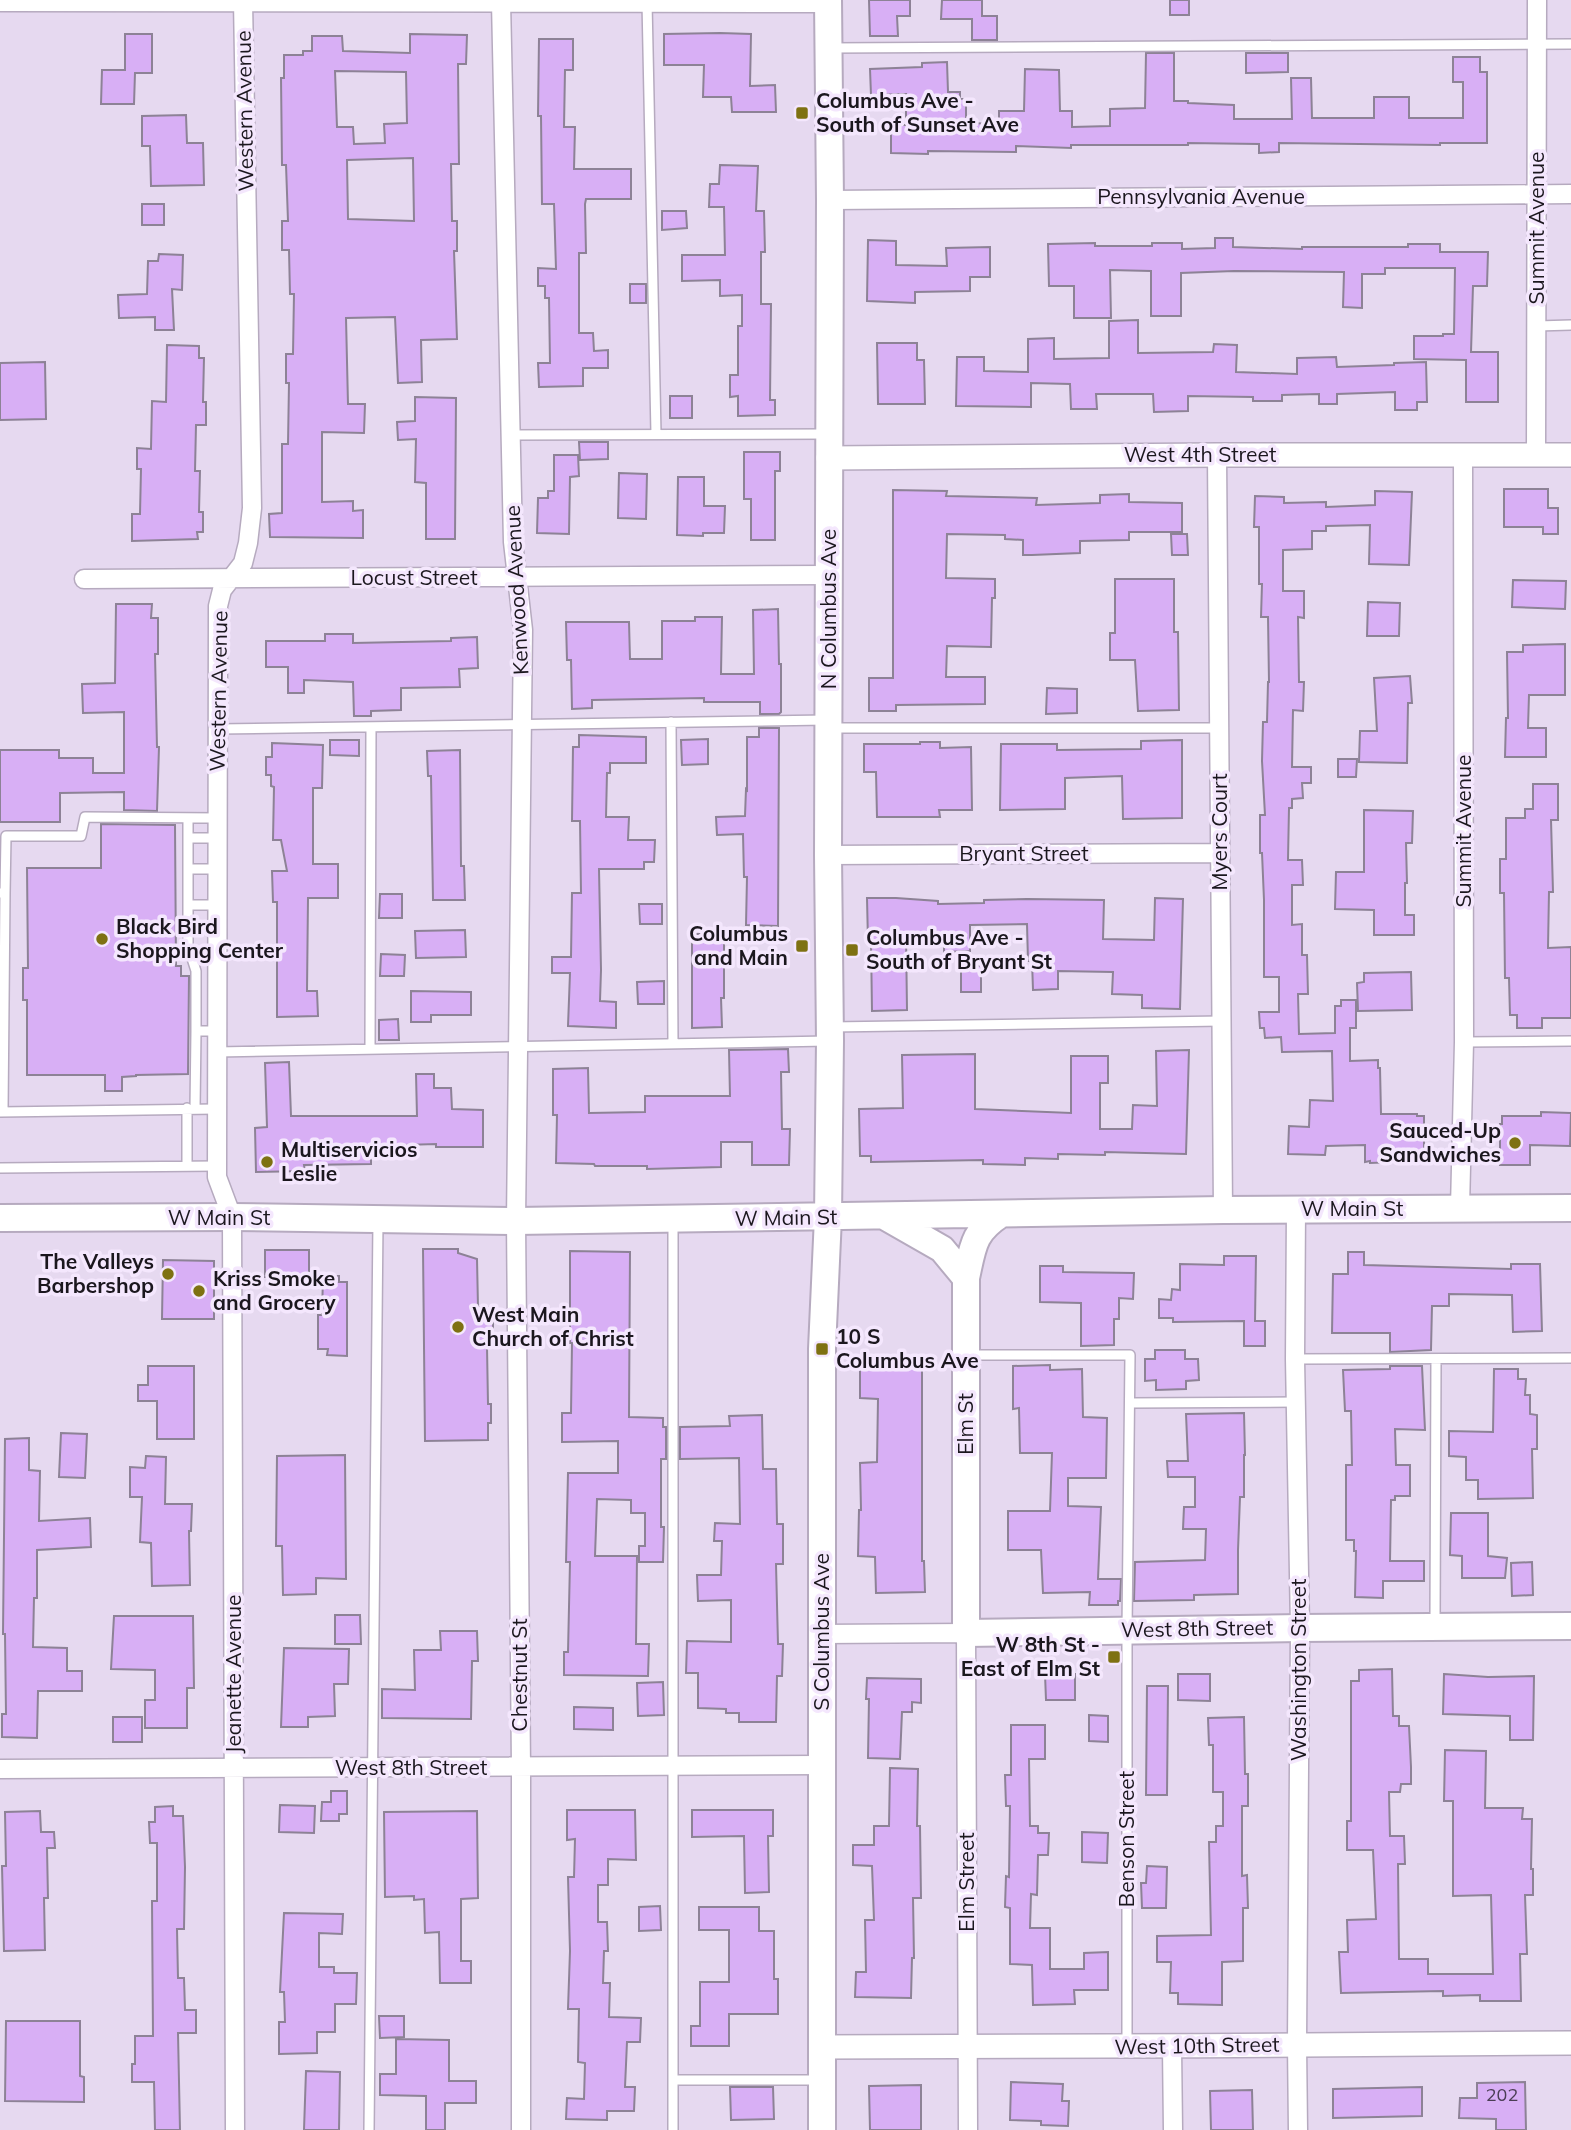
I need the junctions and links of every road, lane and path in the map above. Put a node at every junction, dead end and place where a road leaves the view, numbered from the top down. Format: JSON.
{"nodes":[{"id":1,"x":1537,"y":0,"type":"edge"},
{"id":2,"x":243,"y":1,"type":"edge"},
{"id":3,"x":828,"y":1,"type":"edge"},
{"id":4,"x":0,"y":2,"type":"edge"},
{"id":5,"x":501,"y":2,"type":"junction"},
{"id":6,"x":647,"y":2,"type":"junction"},
{"id":7,"x":1537,"y":44,"type":"junction"},
{"id":8,"x":1571,"y":44,"type":"edge"},
{"id":9,"x":829,"y":48,"type":"junction"},
{"id":10,"x":1571,"y":194,"type":"edge"},
{"id":11,"x":1537,"y":195,"type":"junction"},
{"id":12,"x":830,"y":200,"type":"junction"},
{"id":13,"x":1571,"y":325,"type":"edge"},
{"id":14,"x":1537,"y":326,"type":"junction"},
{"id":15,"x":656,"y":434,"type":"junction"},
{"id":16,"x":510,"y":435,"type":"junction"},
{"id":17,"x":829,"y":446,"type":"junction"},
{"id":18,"x":1217,"y":455,"type":"junction"},
{"id":19,"x":1463,"y":455,"type":"junction"},
{"id":20,"x":1571,"y":455,"type":"edge"},
{"id":21,"x":1536,"y":456,"type":"junction"},
{"id":22,"x":829,"y":575,"type":"junction"},
{"id":23,"x":518,"y":577,"type":"junction"},
{"id":24,"x":229,"y":578,"type":"junction"},
{"id":25,"x":84,"y":579,"type":"dead end"},
{"id":26,"x":671,"y":722,"type":"junction"},
{"id":27,"x":522,"y":724,"type":"junction"},
{"id":28,"x":828,"y":724,"type":"junction"},
{"id":29,"x":370,"y":727,"type":"junction"},
{"id":30,"x":1220,"y":728,"type":"junction"},
{"id":31,"x":218,"y":729,"type":"junction"},
{"id":32,"x":188,"y":818,"type":"junction"},
{"id":33,"x":218,"y":818,"type":"junction"},
{"id":34,"x":189,"y":838,"type":"junction"},
{"id":35,"x":217,"y":838,"type":"junction"},
{"id":36,"x":1220,"y":853,"type":"junction"},
{"id":37,"x":828,"y":855,"type":"junction"},
{"id":38,"x":189,"y":869,"type":"junction"},
{"id":39,"x":217,"y":869,"type":"junction"},
{"id":40,"x":3,"y":893,"type":"edge"},
{"id":41,"x":189,"y":905,"type":"junction"},
{"id":42,"x":217,"y":905,"type":"junction"},
{"id":43,"x":1222,"y":1021,"type":"junction"},
{"id":44,"x":196,"y":1031,"type":"junction"},
{"id":45,"x":217,"y":1031,"type":"junction"},
{"id":46,"x":830,"y":1034,"type":"junction"},
{"id":47,"x":1571,"y":1041,"type":"edge"},
{"id":48,"x":1464,"y":1042,"type":"junction"},
{"id":49,"x":673,"y":1044,"type":"junction"},
{"id":50,"x":518,"y":1047,"type":"junction"},
{"id":51,"x":370,"y":1049,"type":"junction"},
{"id":52,"x":217,"y":1052,"type":"junction"},
{"id":53,"x":191,"y":1109,"type":"junction"},
{"id":54,"x":216,"y":1109,"type":"junction"},
{"id":55,"x":2,"y":1112,"type":"edge"},
{"id":56,"x":187,"y":1166,"type":"junction"},
{"id":57,"x":217,"y":1166,"type":"junction"},
{"id":58,"x":0,"y":1168,"type":"edge"},
{"id":59,"x":1460,"y":1208,"type":"junction"},
{"id":60,"x":1571,"y":1208,"type":"edge"},
{"id":61,"x":1296,"y":1209,"type":"junction"},
{"id":62,"x":1223,"y":1210,"type":"junction"},
{"id":63,"x":1001,"y":1214,"type":"junction"},
{"id":64,"x":884,"y":1216,"type":"junction"},
{"id":65,"x":232,"y":1217,"type":"junction"},
{"id":66,"x":828,"y":1217,"type":"junction"},
{"id":67,"x":0,"y":1218,"type":"edge"},
{"id":68,"x":378,"y":1219,"type":"junction"},
{"id":69,"x":673,"y":1219,"type":"junction"},
{"id":70,"x":516,"y":1220,"type":"junction"},
{"id":71,"x":966,"y":1278,"type":"junction"},
{"id":72,"x":966,"y":1355,"type":"junction"},
{"id":73,"x":1295,"y":1359,"type":"junction"},
{"id":74,"x":1436,"y":1359,"type":"junction"},
{"id":75,"x":1571,"y":1359,"type":"edge"},
{"id":76,"x":1296,"y":1402,"type":"junction"},
{"id":77,"x":1130,"y":1403,"type":"junction"},
{"id":78,"x":1571,"y":1626,"type":"edge"},
{"id":79,"x":1300,"y":1628,"type":"junction"},
{"id":80,"x":1435,"y":1628,"type":"junction"},
{"id":81,"x":1127,"y":1630,"type":"junction"},
{"id":82,"x":966,"y":1633,"type":"junction"},
{"id":83,"x":822,"y":1634,"type":"junction"},
{"id":84,"x":822,"y":1765,"type":"junction"},
{"id":85,"x":673,"y":1767,"type":"junction"},
{"id":86,"x":373,"y":1768,"type":"junction"},
{"id":87,"x":521,"y":1768,"type":"junction"},
{"id":88,"x":0,"y":1769,"type":"edge"},
{"id":89,"x":234,"y":1769,"type":"junction"},
{"id":90,"x":1571,"y":2043,"type":"edge"},
{"id":91,"x":1297,"y":2044,"type":"junction"},
{"id":92,"x":823,"y":2047,"type":"junction"},
{"id":93,"x":968,"y":2047,"type":"junction"},
{"id":94,"x":1127,"y":2047,"type":"junction"},
{"id":95,"x":1172,"y":2047,"type":"junction"},
{"id":96,"x":673,"y":2080,"type":"junction"},
{"id":97,"x":822,"y":2080,"type":"junction"},
{"id":98,"x":235,"y":2130,"type":"edge"},
{"id":99,"x":369,"y":2130,"type":"edge"},
{"id":100,"x":522,"y":2130,"type":"edge"},
{"id":101,"x":673,"y":2130,"type":"edge"},
{"id":102,"x":822,"y":2130,"type":"edge"},
{"id":103,"x":968,"y":2130,"type":"edge"},
{"id":104,"x":1173,"y":2130,"type":"edge"},
{"id":105,"x":1298,"y":2130,"type":"edge"}],
"edges":[{"from":1,"to":7,"type":"street","name":"Summit Avenue"},
{"from":2,"to":4,"type":"street"},
{"from":2,"to":5,"type":"street"},
{"from":2,"to":24,"type":"street","name":"Western Avenue"},
{"from":3,"to":6,"type":"street"},
{"from":3,"to":9,"type":"main road","name":"N Columbus Ave"},
{"from":5,"to":6,"type":"street"},
{"from":5,"to":16,"type":"street","name":"Kenwood Avenue"},
{"from":6,"to":15,"type":"lane"},
{"from":7,"to":8,"type":"lane"},
{"from":7,"to":9,"type":"lane"},
{"from":7,"to":11,"type":"street","name":"Summit Avenue"},
{"from":9,"to":12,"type":"main road","name":"N Columbus Ave"},
{"from":10,"to":11,"type":"street","name":"Pennsylvania Avenue"},
{"from":11,"to":12,"type":"street","name":"Pennsylvania Avenue"},
{"from":11,"to":14,"type":"street","name":"Summit Avenue"},
{"from":12,"to":17,"type":"main road","name":"N Columbus Ave"},
{"from":13,"to":14,"type":"lane"},
{"from":14,"to":21,"type":"street","name":"Summit Avenue"},
{"from":15,"to":16,"type":"lane"},
{"from":15,"to":17,"type":"lane"},
{"from":16,"to":23,"type":"street","name":"Kenwood Avenue"},
{"from":17,"to":18,"type":"street","name":"West 4th Street"},
{"from":17,"to":22,"type":"main road","name":"N Columbus Ave"},
{"from":18,"to":19,"type":"street","name":"West 4th Street"},
{"from":18,"to":30,"type":"street","name":"Myers Court"},
{"from":19,"to":21,"type":"street","name":"West 4th Street"},
{"from":19,"to":48,"type":"street","name":"Summit Avenue"},
{"from":20,"to":21,"type":"street","name":"West 4th Street"},
{"from":22,"to":23,"type":"street","name":"Locust Street"},
{"from":22,"to":28,"type":"main road","name":"N Columbus Ave"},
{"from":23,"to":24,"type":"street","name":"Locust Street"},
{"from":23,"to":27,"type":"street","name":"Kenwood Avenue"},
{"from":24,"to":25,"type":"street","name":"Locust Street"},
{"from":24,"to":31,"type":"street","name":"Western Avenue"},
{"from":26,"to":27,"type":"lane"},
{"from":26,"to":28,"type":"lane"},
{"from":26,"to":49,"type":"lane"},
{"from":27,"to":29,"type":"lane"},
{"from":27,"to":50,"type":"street","name":"Kenwood Avenue"},
{"from":28,"to":30,"type":"lane"},
{"from":28,"to":37,"type":"main road","name":"N Columbus Ave"},
{"from":29,"to":31,"type":"lane"},
{"from":29,"to":51,"type":"lane"},
{"from":30,"to":36,"type":"street","name":"Myers Court"},
{"from":31,"to":33,"type":"street","name":"Western Avenue"},
{"from":32,"to":33,"type":"lane"},
{"from":32,"to":34,"type":"lane"},
{"from":32,"to":40,"type":"lane"},
{"from":33,"to":35,"type":"street","name":"Western Avenue"},
{"from":34,"to":35,"type":"lane"},
{"from":34,"to":38,"type":"lane"},
{"from":35,"to":39,"type":"street","name":"Western Avenue"},
{"from":36,"to":37,"type":"street","name":"Bryant Street"},
{"from":36,"to":43,"type":"street","name":"Myers Court"},
{"from":37,"to":46,"type":"main road","name":"N Columbus Ave"},
{"from":38,"to":39,"type":"lane"},
{"from":38,"to":41,"type":"lane"},
{"from":39,"to":42,"type":"street","name":"Western Avenue"},
{"from":40,"to":55,"type":"lane"},
{"from":41,"to":42,"type":"lane"},
{"from":41,"to":44,"type":"lane"},
{"from":42,"to":45,"type":"street","name":"Western Avenue"},
{"from":43,"to":46,"type":"lane"},
{"from":43,"to":62,"type":"street","name":"Myers Court"},
{"from":44,"to":45,"type":"lane"},
{"from":44,"to":53,"type":"lane"},
{"from":45,"to":52,"type":"street","name":"Western Avenue"},
{"from":46,"to":49,"type":"lane"},
{"from":46,"to":66,"type":"main road","name":"N Columbus Ave"},
{"from":47,"to":48,"type":"lane"},
{"from":48,"to":59,"type":"street","name":"Summit Avenue"},
{"from":49,"to":50,"type":"lane"},
{"from":50,"to":51,"type":"lane"},
{"from":50,"to":70,"type":"street","name":"Kenwood Avenue"},
{"from":51,"to":52,"type":"lane"},
{"from":52,"to":54,"type":"street","name":"Western Avenue"},
{"from":53,"to":54,"type":"lane"},
{"from":53,"to":55,"type":"lane"},
{"from":53,"to":56,"type":"lane"},
{"from":54,"to":57,"type":"street","name":"Western Avenue"},
{"from":56,"to":57,"type":"lane"},
{"from":56,"to":58,"type":"lane"},
{"from":57,"to":65,"type":"street","name":"Western Avenue"},
{"from":59,"to":60,"type":"main road","name":"W Main St"},
{"from":59,"to":61,"type":"main road","name":"W Main St"},
{"from":61,"to":62,"type":"main road","name":"W Main St"},
{"from":61,"to":73,"type":"street","name":"Washington Street"},
{"from":62,"to":63,"type":"main road","name":"W Main St"},
{"from":63,"to":64,"type":"main road","name":"W Main St"},
{"from":63,"to":71,"type":"main road","name":"Elm St"},
{"from":64,"to":66,"type":"main road","name":"W Main St"},
{"from":64,"to":71,"type":"main road"},
{"from":65,"to":67,"type":"main road","name":"W Main St"},
{"from":65,"to":68,"type":"main road","name":"W Main St"},
{"from":65,"to":89,"type":"street","name":"Jeanette Avenue"},
{"from":66,"to":69,"type":"main road","name":"W Main St"},
{"from":66,"to":83,"type":"main road","name":"S Columbus Ave"},
{"from":68,"to":70,"type":"main road","name":"W Main St"},
{"from":68,"to":86,"type":"lane"},
{"from":69,"to":70,"type":"main road","name":"W Main St"},
{"from":69,"to":85,"type":"lane"},
{"from":70,"to":87,"type":"street","name":"Chestnut St"},
{"from":71,"to":72,"type":"main road","name":"Elm St"},
{"from":72,"to":77,"type":"lane","name":"Benson Street"},
{"from":72,"to":82,"type":"main road","name":"Elm St"},
{"from":73,"to":74,"type":"lane"},
{"from":73,"to":76,"type":"street","name":"Washington Street"},
{"from":74,"to":75,"type":"lane"},
{"from":74,"to":80,"type":"lane"},
{"from":76,"to":77,"type":"lane"},
{"from":76,"to":79,"type":"street","name":"Washington Street"},
{"from":77,"to":81,"type":"lane","name":"Benson Street"},
{"from":78,"to":80,"type":"main road","name":"West 8th Street"},
{"from":79,"to":80,"type":"main road","name":"West 8th Street"},
{"from":79,"to":81,"type":"main road","name":"West 8th Street"},
{"from":79,"to":91,"type":"street","name":"Washington Street"},
{"from":81,"to":82,"type":"main road","name":"West 8th Street"},
{"from":81,"to":94,"type":"lane","name":"Benson Street"},
{"from":82,"to":83,"type":"street","name":"West 8th Street"},
{"from":82,"to":93,"type":"street","name":"Elm Street"},
{"from":83,"to":84,"type":"main road","name":"S Columbus Ave"},
{"from":84,"to":85,"type":"street","name":"West 8th Street"},
{"from":84,"to":92,"type":"main road","name":"S Columbus Ave"},
{"from":85,"to":87,"type":"street","name":"West 8th Street"},
{"from":85,"to":96,"type":"lane"},
{"from":86,"to":87,"type":"street","name":"West 8th Street"},
{"from":86,"to":89,"type":"street","name":"West 8th Street"},
{"from":86,"to":99,"type":"lane"},
{"from":87,"to":100,"type":"street","name":"Chestnut St"},
{"from":88,"to":89,"type":"street","name":"West 8th Street"},
{"from":89,"to":98,"type":"street","name":"Jeanette Avenue"},
{"from":90,"to":91,"type":"street","name":"West 10th Street"},
{"from":91,"to":95,"type":"street","name":"West 10th Street"},
{"from":91,"to":105,"type":"street","name":"Washington Street"},
{"from":92,"to":93,"type":"street","name":"West 10th Street"},
{"from":92,"to":97,"type":"main road","name":"S Columbus Ave"},
{"from":93,"to":94,"type":"street","name":"West 10th Street"},
{"from":93,"to":103,"type":"street","name":"Elm Street"},
{"from":94,"to":95,"type":"street","name":"West 10th Street"},
{"from":95,"to":104,"type":"street"},
{"from":96,"to":97,"type":"lane"},
{"from":96,"to":101,"type":"lane"},
{"from":97,"to":102,"type":"main road","name":"S Columbus Ave"}]}
